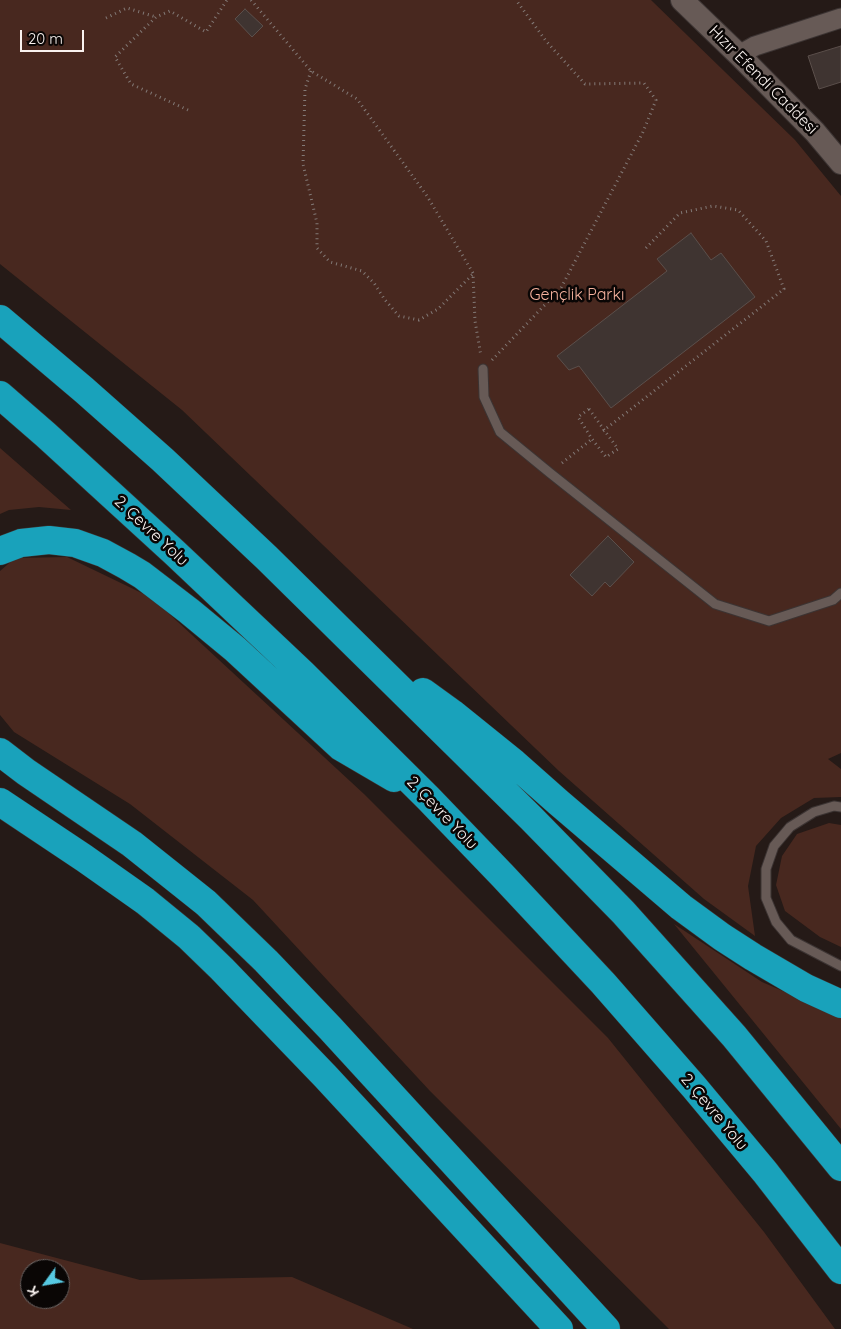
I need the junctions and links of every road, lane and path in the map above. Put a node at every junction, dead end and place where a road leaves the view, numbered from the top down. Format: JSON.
{"nodes":[{"id":1,"x":227,"y":0,"type":"edge"},
{"id":2,"x":251,"y":0,"type":"edge"},
{"id":3,"x":516,"y":0,"type":"edge"},
{"id":4,"x":682,"y":0,"type":"edge"},
{"id":5,"x":156,"y":17,"type":"junction"},
{"id":6,"x":106,"y":18,"type":"dead end"},
{"id":7,"x":841,"y":18,"type":"edge"},
{"id":8,"x":739,"y":55,"type":"junction"},
{"id":9,"x":311,"y":71,"type":"junction"},
{"id":10,"x":188,"y":110,"type":"dead end"},
{"id":11,"x":841,"y":163,"type":"edge"},
{"id":12,"x":644,"y":250,"type":"dead end"},
{"id":13,"x":473,"y":274,"type":"junction"},
{"id":14,"x":0,"y":319,"type":"edge"},
{"id":15,"x":483,"y":369,"type":"junction"},
{"id":16,"x":0,"y":395,"type":"edge"},
{"id":17,"x":603,"y":431,"type":"junction"},
{"id":18,"x":592,"y":439,"type":"junction"},
{"id":19,"x":550,"y":473,"type":"junction"},
{"id":20,"x":0,"y":551,"type":"edge"},
{"id":21,"x":841,"y":593,"type":"edge"},
{"id":22,"x":347,"y":637,"type":"junction"},
{"id":23,"x":0,"y":752,"type":"edge"},
{"id":24,"x":428,"y":798,"type":"junction"},
{"id":25,"x":0,"y":802,"type":"edge"},
{"id":26,"x":841,"y":807,"type":"edge"},
{"id":27,"x":841,"y":966,"type":"edge"},
{"id":28,"x":841,"y":1004,"type":"edge"},
{"id":29,"x":841,"y":1167,"type":"edge"},
{"id":30,"x":837,"y":1265,"type":"edge"},
{"id":31,"x":559,"y":1329,"type":"edge"},
{"id":32,"x":606,"y":1329,"type":"edge"}],
"edges":[{"from":1,"to":5,"type":"path"},
{"from":2,"to":9,"type":"path"},
{"from":3,"to":15,"type":"path"},
{"from":4,"to":8,"type":"street","name":"Hızır Efendi Caddesi"},
{"from":5,"to":6,"type":"path"},
{"from":5,"to":10,"type":"path"},
{"from":7,"to":8,"type":"street"},
{"from":8,"to":11,"type":"street","name":"Hızır Efendi Caddesi"},
{"from":9,"to":13,"type":"path"},
{"from":9,"to":13,"type":"path"},
{"from":12,"to":17,"type":"path"},
{"from":13,"to":15,"type":"path"},
{"from":14,"to":22,"type":"highway"},
{"from":15,"to":19,"type":"lane"},
{"from":16,"to":24,"type":"highway","name":"2. Çevre Yolu"},
{"from":17,"to":18,"type":"path"},
{"from":17,"to":18,"type":"path"},
{"from":18,"to":19,"type":"path"},
{"from":19,"to":21,"type":"lane"},
{"from":20,"to":24,"type":"highway"},
{"from":22,"to":28,"type":"highway"},
{"from":22,"to":29,"type":"highway"},
{"from":23,"to":32,"type":"highway"},
{"from":24,"to":30,"type":"highway","name":"2. Çevre Yolu"},
{"from":25,"to":31,"type":"highway"},
{"from":26,"to":27,"type":"lane"}]}
